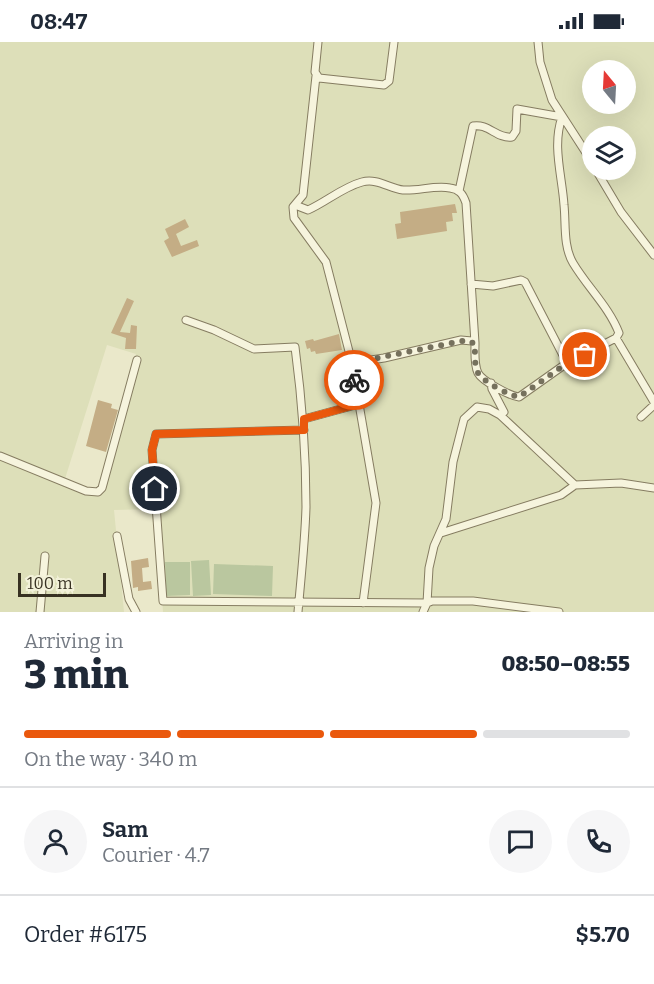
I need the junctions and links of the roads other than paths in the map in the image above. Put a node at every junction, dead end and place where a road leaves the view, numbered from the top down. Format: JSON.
{"nodes":[{"id":1,"x":318,"y":42,"type":"edge"},
{"id":2,"x":394,"y":42,"type":"edge"},
{"id":3,"x":538,"y":42,"type":"edge"},
{"id":4,"x":316,"y":76,"type":"junction"},
{"id":5,"x":562,"y":117,"type":"junction"},
{"id":6,"x":582,"y":147,"type":"edge"},
{"id":7,"x":602,"y":180,"type":"edge"},
{"id":8,"x":459,"y":191,"type":"junction"},
{"id":9,"x":295,"y":205,"type":"junction"},
{"id":10,"x":654,"y":255,"type":"edge"},
{"id":11,"x":471,"y":284,"type":"junction"},
{"id":12,"x":186,"y":320,"type":"dead end"},
{"id":13,"x":616,"y":338,"type":"junction"},
{"id":14,"x":475,"y":344,"type":"junction"},
{"id":15,"x":137,"y":360,"type":"dead end"},
{"id":16,"x":352,"y":363,"type":"junction"},
{"id":17,"x":567,"y":363,"type":"junction"},
{"id":18,"x":490,"y":383,"type":"junction"},
{"id":19,"x":359,"y":404,"type":"junction"},
{"id":20,"x":654,"y":404,"type":"edge"},
{"id":21,"x":500,"y":415,"type":"junction"},
{"id":22,"x":641,"y":417,"type":"dead end"},
{"id":23,"x":304,"y":419,"type":"junction"},
{"id":24,"x":304,"y":430,"type":"junction"},
{"id":25,"x":0,"y":456,"type":"edge"},
{"id":26,"x":575,"y":485,"type":"junction"},
{"id":27,"x":654,"y":488,"type":"edge"},
{"id":28,"x":441,"y":533,"type":"junction"},
{"id":29,"x":117,"y":536,"type":"dead end"},
{"id":30,"x":45,"y":556,"type":"dead end"},
{"id":31,"x":299,"y":603,"type":"junction"},
{"id":32,"x":363,"y":603,"type":"junction"},
{"id":33,"x":427,"y":603,"type":"junction"},
{"id":34,"x":40,"y":612,"type":"edge"},
{"id":35,"x":136,"y":612,"type":"edge"},
{"id":36,"x":298,"y":612,"type":"edge"},
{"id":37,"x":423,"y":612,"type":"edge"},
{"id":38,"x":559,"y":612,"type":"edge"}],
"edges":[{"from":1,"to":4,"type":"street"},
{"from":2,"to":4,"type":"street"},
{"from":3,"to":5,"type":"street"},
{"from":4,"to":9,"type":"street"},
{"from":5,"to":6,"type":"street"},
{"from":5,"to":8,"type":"street"},
{"from":5,"to":13,"type":"street"},
{"from":7,"to":10,"type":"street"},
{"from":8,"to":9,"type":"street"},
{"from":8,"to":11,"type":"street"},
{"from":9,"to":16,"type":"street"},
{"from":11,"to":14,"type":"street"},
{"from":11,"to":17,"type":"street"},
{"from":12,"to":23,"type":"street"},
{"from":13,"to":17,"type":"street"},
{"from":13,"to":20,"type":"street"},
{"from":14,"to":16,"type":"street"},
{"from":14,"to":18,"type":"street"},
{"from":15,"to":25,"type":"street"},
{"from":16,"to":19,"type":"street"},
{"from":17,"to":18,"type":"street"},
{"from":18,"to":21,"type":"street"},
{"from":19,"to":23,"type":"street"},
{"from":19,"to":32,"type":"street"},
{"from":20,"to":22,"type":"street"},
{"from":21,"to":26,"type":"street"},
{"from":21,"to":28,"type":"street"},
{"from":23,"to":24,"type":"street"},
{"from":24,"to":31,"type":"street"},
{"from":24,"to":31,"type":"street"},
{"from":26,"to":27,"type":"street"},
{"from":26,"to":28,"type":"street"},
{"from":28,"to":33,"type":"street"},
{"from":29,"to":35,"type":"street"},
{"from":30,"to":34,"type":"street"},
{"from":31,"to":32,"type":"street"},
{"from":31,"to":36,"type":"street"},
{"from":32,"to":33,"type":"street"},
{"from":33,"to":37,"type":"street"},
{"from":33,"to":38,"type":"street"}]}
